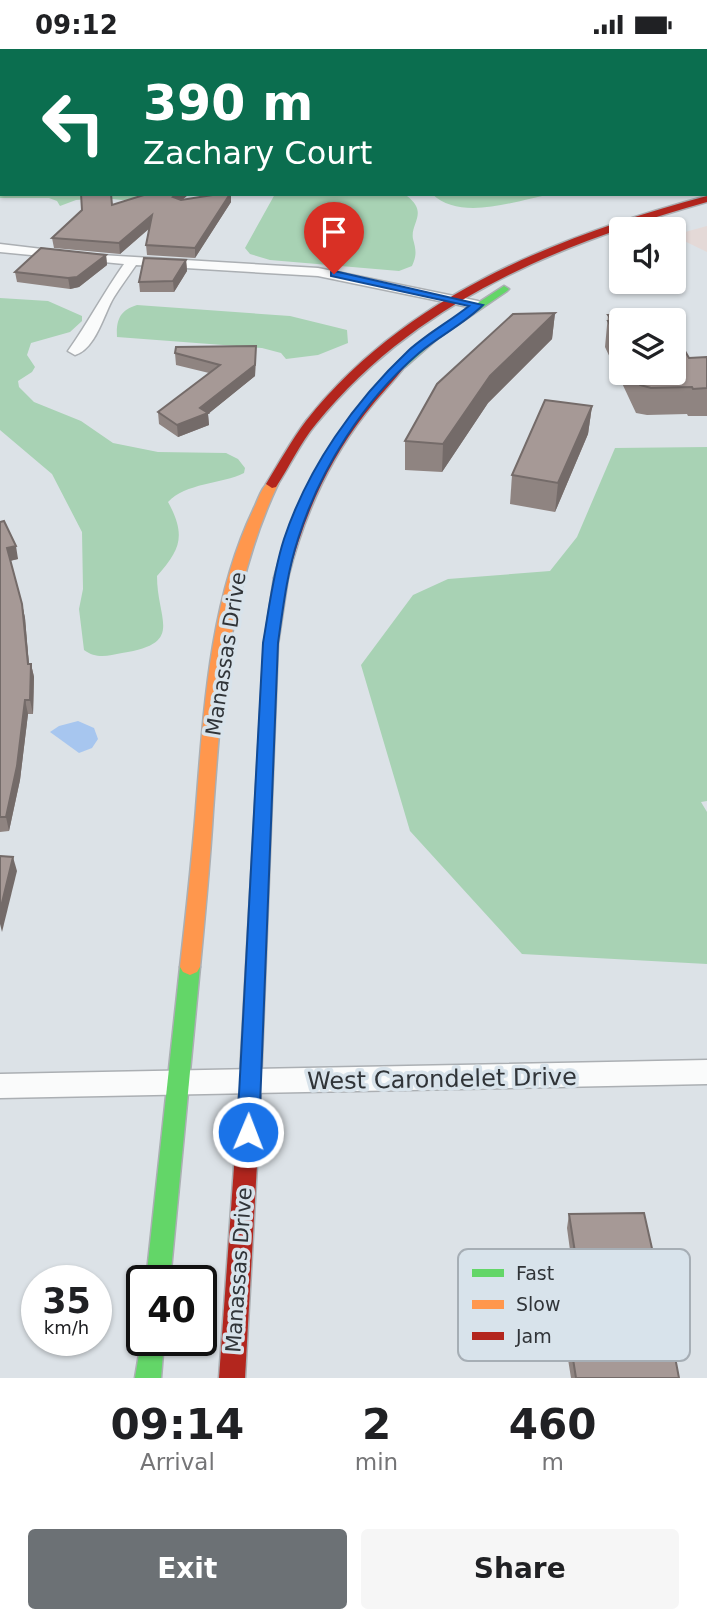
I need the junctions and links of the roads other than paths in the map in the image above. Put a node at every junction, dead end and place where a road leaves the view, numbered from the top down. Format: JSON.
{"nodes":[{"id":1,"x":707,"y":199,"type":"edge"},
{"id":2,"x":707,"y":211,"type":"edge"},
{"id":3,"x":685,"y":217,"type":"edge"},
{"id":4,"x":609,"y":241,"type":"edge"},
{"id":5,"x":0,"y":248,"type":"edge"},
{"id":6,"x":133,"y":261,"type":"junction"},
{"id":7,"x":445,"y":301,"type":"junction"},
{"id":8,"x":472,"y":309,"type":"junction"},
{"id":9,"x":75,"y":351,"type":"dead end"},
{"id":10,"x":707,"y":1072,"type":"edge"},
{"id":11,"x":178,"y":1083,"type":"junction"},
{"id":12,"x":249,"y":1083,"type":"junction"},
{"id":13,"x":0,"y":1086,"type":"edge"},
{"id":14,"x":160,"y":1265,"type":"edge"},
{"id":15,"x":150,"y":1356,"type":"edge"},
{"id":16,"x":148,"y":1378,"type":"edge"},
{"id":17,"x":232,"y":1378,"type":"edge"}],
"edges":[{"from":1,"to":7,"type":"street","name":"Manassas Drive"},
{"from":2,"to":3,"type":"street"},
{"from":4,"to":8,"type":"street","name":"Manassas Drive"},
{"from":5,"to":6,"type":"street"},
{"from":6,"to":7,"type":"street"},
{"from":6,"to":9,"type":"street"},
{"from":7,"to":8,"type":"street"},
{"from":7,"to":11,"type":"street","name":"Manassas Drive"},
{"from":8,"to":12,"type":"street","name":"Manassas Drive"},
{"from":10,"to":12,"type":"street","name":"West Carondelet Drive"},
{"from":11,"to":12,"type":"street","name":"West Carondelet Drive"},
{"from":11,"to":13,"type":"street","name":"West Carondelet Drive"},
{"from":11,"to":14,"type":"street","name":"Manassas Drive"},
{"from":12,"to":17,"type":"street","name":"Manassas Drive"},
{"from":15,"to":16,"type":"street"}]}
